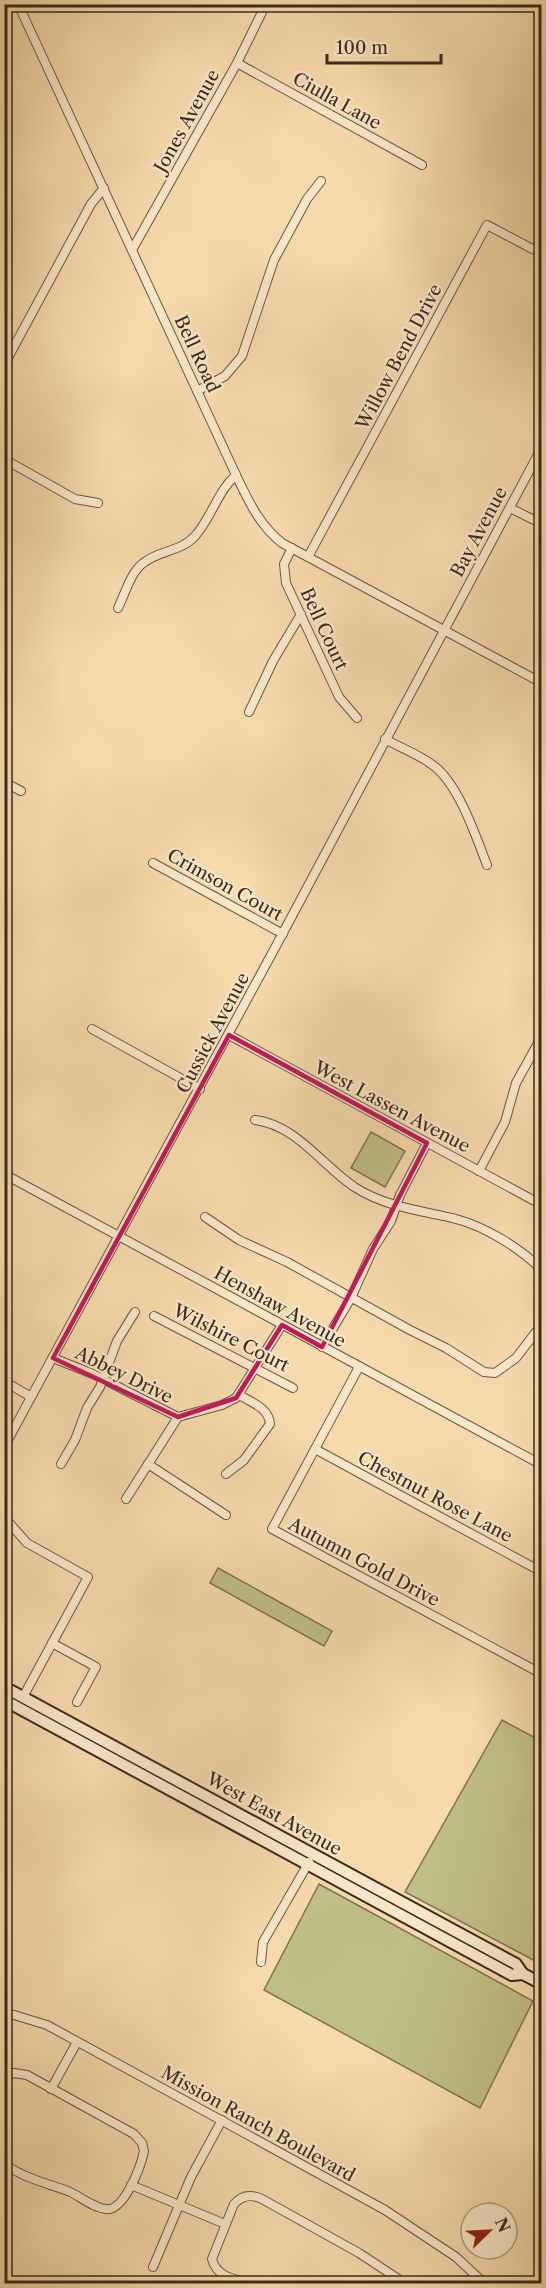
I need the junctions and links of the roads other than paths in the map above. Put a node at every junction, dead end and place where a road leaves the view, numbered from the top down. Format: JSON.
{"nodes":[{"id":1,"x":18,"y":4,"type":"edge"},
{"id":2,"x":266,"y":4,"type":"edge"},
{"id":3,"x":237,"y":63,"type":"junction"},
{"id":4,"x":422,"y":165,"type":"dead end"},
{"id":5,"x":321,"y":181,"type":"dead end"},
{"id":6,"x":104,"y":188,"type":"junction"},
{"id":7,"x":132,"y":250,"type":"junction"},
{"id":8,"x":542,"y":254,"type":"edge"},
{"id":9,"x":4,"y":365,"type":"edge"},
{"id":10,"x":197,"y":391,"type":"junction"},
{"id":11,"x":542,"y":447,"type":"edge"},
{"id":12,"x":4,"y":459,"type":"edge"},
{"id":13,"x":236,"y":475,"type":"junction"},
{"id":14,"x":98,"y":503,"type":"dead end"},
{"id":15,"x":510,"y":508,"type":"junction"},
{"id":16,"x":542,"y":524,"type":"edge"},
{"id":17,"x":292,"y":548,"type":"junction"},
{"id":18,"x":308,"y":557,"type":"junction"},
{"id":19,"x":118,"y":608,"type":"dead end"},
{"id":20,"x":301,"y":614,"type":"junction"},
{"id":21,"x":444,"y":630,"type":"junction"},
{"id":22,"x":542,"y":683,"type":"edge"},
{"id":23,"x":249,"y":712,"type":"dead end"},
{"id":24,"x":357,"y":718,"type":"dead end"},
{"id":25,"x":385,"y":740,"type":"junction"},
{"id":26,"x":4,"y":782,"type":"edge"},
{"id":27,"x":21,"y":791,"type":"dead end"},
{"id":28,"x":153,"y":863,"type":"dead end"},
{"id":29,"x":487,"y":865,"type":"dead end"},
{"id":30,"x":283,"y":934,"type":"junction"},
{"id":31,"x":92,"y":1029,"type":"dead end"},
{"id":32,"x":229,"y":1035,"type":"junction"},
{"id":33,"x":542,"y":1036,"type":"edge"},
{"id":34,"x":200,"y":1089,"type":"junction"},
{"id":35,"x":255,"y":1120,"type":"dead end"},
{"id":36,"x":427,"y":1143,"type":"junction"},
{"id":37,"x":479,"y":1171,"type":"junction"},
{"id":38,"x":4,"y":1174,"type":"edge"},
{"id":39,"x":396,"y":1205,"type":"junction"},
{"id":40,"x":542,"y":1205,"type":"edge"},
{"id":41,"x":205,"y":1217,"type":"dead end"},
{"id":42,"x":120,"y":1236,"type":"junction"},
{"id":43,"x":542,"y":1270,"type":"edge"},
{"id":44,"x":351,"y":1298,"type":"junction"},
{"id":45,"x":135,"y":1312,"type":"dead end"},
{"id":46,"x":154,"y":1316,"type":"dead end"},
{"id":47,"x":542,"y":1323,"type":"edge"},
{"id":48,"x":282,"y":1325,"type":"junction"},
{"id":49,"x":322,"y":1347,"type":"junction"},
{"id":50,"x":53,"y":1358,"type":"junction"},
{"id":51,"x":359,"y":1367,"type":"junction"},
{"id":52,"x":254,"y":1368,"type":"junction"},
{"id":53,"x":103,"y":1378,"type":"junction"},
{"id":54,"x":4,"y":1381,"type":"edge"},
{"id":55,"x":293,"y":1388,"type":"dead end"},
{"id":56,"x":239,"y":1395,"type":"junction"},
{"id":57,"x":31,"y":1397,"type":"junction"},
{"id":58,"x":178,"y":1417,"type":"junction"},
{"id":59,"x":4,"y":1448,"type":"edge"},
{"id":60,"x":315,"y":1449,"type":"junction"},
{"id":61,"x":61,"y":1464,"type":"dead end"},
{"id":62,"x":148,"y":1464,"type":"junction"},
{"id":63,"x":542,"y":1465,"type":"edge"},
{"id":64,"x":226,"y":1474,"type":"dead end"},
{"id":65,"x":126,"y":1499,"type":"dead end"},
{"id":66,"x":226,"y":1515,"type":"dead end"},
{"id":67,"x":4,"y":1517,"type":"edge"},
{"id":68,"x":542,"y":1572,"type":"edge"},
{"id":69,"x":52,"y":1643,"type":"junction"},
{"id":70,"x":542,"y":1674,"type":"edge"},
{"id":71,"x":4,"y":1687,"type":"edge"},
{"id":72,"x":22,"y":1697,"type":"junction"},
{"id":73,"x":4,"y":1700,"type":"edge"},
{"id":74,"x":77,"y":1702,"type":"dead end"},
{"id":75,"x":310,"y":1859,"type":"junction"},
{"id":76,"x":261,"y":1962,"type":"dead end"},
{"id":77,"x":542,"y":1984,"type":"edge"},
{"id":78,"x":4,"y":2012,"type":"edge"},
{"id":79,"x":77,"y":2042,"type":"junction"},
{"id":80,"x":4,"y":2077,"type":"edge"},
{"id":81,"x":51,"y":2089,"type":"junction"},
{"id":82,"x":222,"y":2120,"type":"junction"},
{"id":83,"x":4,"y":2164,"type":"edge"},
{"id":84,"x":131,"y":2185,"type":"junction"},
{"id":85,"x":179,"y":2206,"type":"junction"},
{"id":86,"x":225,"y":2224,"type":"junction"},
{"id":87,"x":153,"y":2267,"type":"dead end"},
{"id":88,"x":254,"y":2283,"type":"edge"},
{"id":89,"x":406,"y":2283,"type":"edge"},
{"id":90,"x":485,"y":2283,"type":"edge"}],
"edges":[{"from":1,"to":6,"type":"street","name":"Bell Road"},
{"from":2,"to":3,"type":"street","name":"Jones Avenue"},
{"from":3,"to":4,"type":"street","name":"Ciulla Lane"},
{"from":3,"to":7,"type":"street","name":"Jones Avenue"},
{"from":5,"to":10,"type":"street"},
{"from":6,"to":7,"type":"street","name":"Bell Road"},
{"from":6,"to":9,"type":"street"},
{"from":7,"to":10,"type":"street","name":"Bell Road"},
{"from":8,"to":18,"type":"street","name":"Willow Bend Drive"},
{"from":10,"to":13,"type":"street","name":"Bell Road"},
{"from":11,"to":15,"type":"street","name":"Bay Avenue"},
{"from":12,"to":14,"type":"street"},
{"from":13,"to":17,"type":"street","name":"Bell Road"},
{"from":13,"to":19,"type":"street"},
{"from":15,"to":16,"type":"street"},
{"from":15,"to":21,"type":"street","name":"Bay Avenue"},
{"from":17,"to":18,"type":"street","name":"Bell Road"},
{"from":17,"to":20,"type":"street","name":"Bell Court"},
{"from":18,"to":21,"type":"street","name":"Bell Road"},
{"from":20,"to":23,"type":"street"},
{"from":20,"to":24,"type":"street","name":"Bell Court"},
{"from":21,"to":22,"type":"street","name":"Bell Road"},
{"from":21,"to":25,"type":"street","name":"Cussick Avenue"},
{"from":25,"to":29,"type":"street"},
{"from":25,"to":30,"type":"street","name":"Cussick Avenue"},
{"from":26,"to":27,"type":"street"},
{"from":28,"to":30,"type":"street","name":"Crimson Court"},
{"from":30,"to":32,"type":"street","name":"Cussick Avenue"},
{"from":31,"to":34,"type":"street"},
{"from":32,"to":34,"type":"street","name":"Cussick Avenue"},
{"from":32,"to":36,"type":"street","name":"West Lassen Avenue"},
{"from":33,"to":37,"type":"street"},
{"from":34,"to":42,"type":"street","name":"Cussick Avenue"},
{"from":35,"to":39,"type":"street"},
{"from":36,"to":37,"type":"street","name":"West Lassen Avenue"},
{"from":36,"to":39,"type":"street"},
{"from":37,"to":40,"type":"street","name":"West Lassen Avenue"},
{"from":38,"to":42,"type":"street","name":"Henshaw Avenue"},
{"from":39,"to":43,"type":"street"},
{"from":39,"to":44,"type":"street"},
{"from":41,"to":44,"type":"street"},
{"from":42,"to":48,"type":"street","name":"Henshaw Avenue"},
{"from":42,"to":50,"type":"street","name":"Cussick Avenue"},
{"from":44,"to":47,"type":"street"},
{"from":44,"to":49,"type":"street"},
{"from":45,"to":53,"type":"street"},
{"from":46,"to":52,"type":"street","name":"Wilshire Court"},
{"from":48,"to":49,"type":"street","name":"Henshaw Avenue"},
{"from":48,"to":52,"type":"street"},
{"from":49,"to":51,"type":"street","name":"Henshaw Avenue"},
{"from":50,"to":53,"type":"street","name":"Abbey Drive"},
{"from":50,"to":57,"type":"street","name":"Cussick Avenue"},
{"from":51,"to":60,"type":"street","name":"Autumn Gold Drive"},
{"from":51,"to":63,"type":"street","name":"Henshaw Avenue"},
{"from":52,"to":55,"type":"street","name":"Wilshire Court"},
{"from":52,"to":56,"type":"street"},
{"from":53,"to":58,"type":"street","name":"Abbey Drive"},
{"from":53,"to":61,"type":"street"},
{"from":54,"to":57,"type":"street"},
{"from":56,"to":58,"type":"street","name":"Abbey Drive"},
{"from":56,"to":64,"type":"street"},
{"from":57,"to":59,"type":"street","name":"Cussick Avenue"},
{"from":58,"to":62,"type":"street"},
{"from":60,"to":68,"type":"street","name":"Chestnut Rose Lane"},
{"from":60,"to":70,"type":"street","name":"Autumn Gold Drive"},
{"from":62,"to":65,"type":"street"},
{"from":62,"to":66,"type":"street"},
{"from":67,"to":69,"type":"street"},
{"from":69,"to":72,"type":"street"},
{"from":69,"to":74,"type":"street"},
{"from":71,"to":72,"type":"main road","name":"West East Avenue"},
{"from":72,"to":75,"type":"main road","name":"West East Avenue"},
{"from":73,"to":75,"type":"main road","name":"West East Avenue"},
{"from":75,"to":76,"type":"street"},
{"from":75,"to":77,"type":"main road","name":"West East Avenue"},
{"from":78,"to":79,"type":"street","name":"Mission Ranch Boulevard"},
{"from":79,"to":81,"type":"street"},
{"from":79,"to":82,"type":"street","name":"Mission Ranch Boulevard"},
{"from":80,"to":81,"type":"street"},
{"from":81,"to":84,"type":"street"},
{"from":82,"to":85,"type":"street"},
{"from":82,"to":90,"type":"street","name":"Mission Ranch Boulevard"},
{"from":83,"to":84,"type":"street"},
{"from":84,"to":85,"type":"street"},
{"from":85,"to":86,"type":"street"},
{"from":85,"to":87,"type":"street"},
{"from":86,"to":88,"type":"street"},
{"from":86,"to":89,"type":"street"}]}
